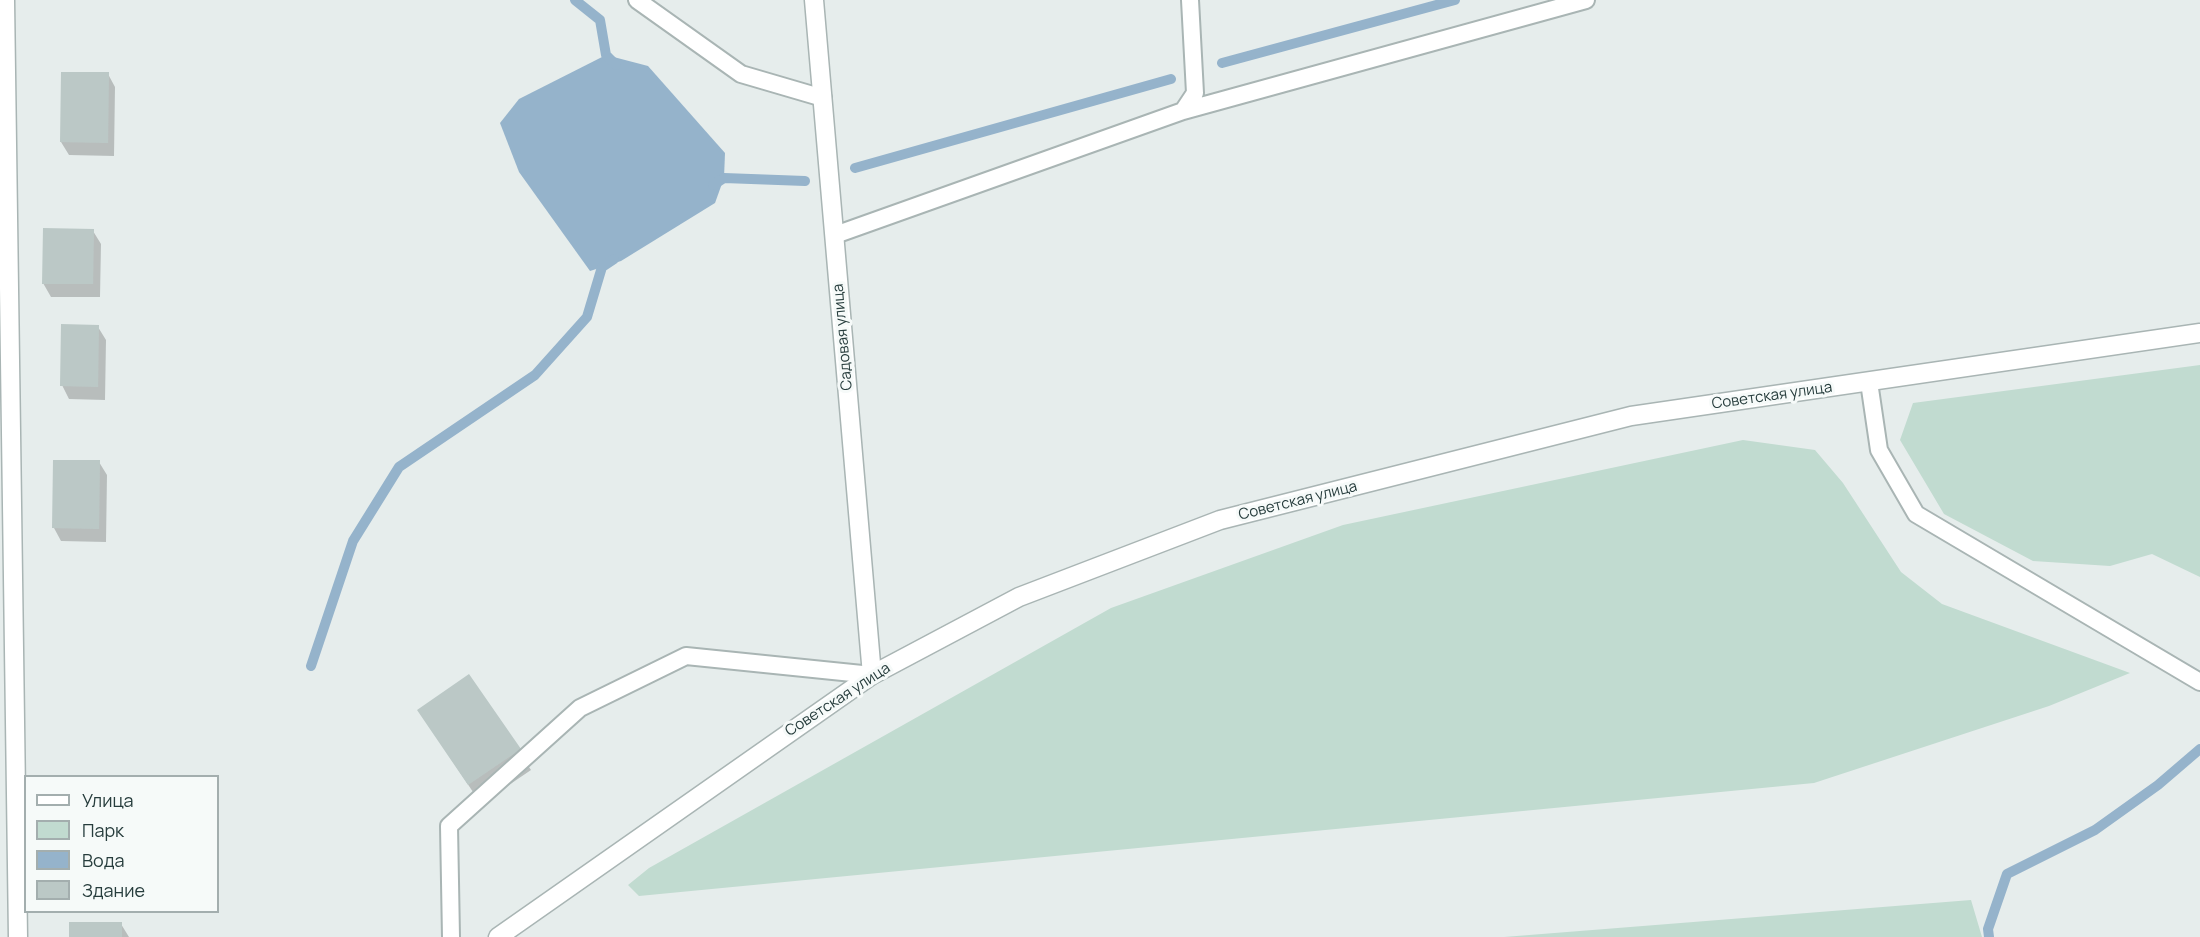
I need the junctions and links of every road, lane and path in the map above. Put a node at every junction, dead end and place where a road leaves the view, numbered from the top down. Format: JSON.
{"nodes":[{"id":1,"x":5,"y":0,"type":"edge"},
{"id":2,"x":637,"y":0,"type":"edge"},
{"id":3,"x":814,"y":0,"type":"edge"},
{"id":4,"x":1190,"y":0,"type":"edge"},
{"id":5,"x":1586,"y":0,"type":"edge"},
{"id":6,"x":823,"y":98,"type":"junction"},
{"id":7,"x":1184,"y":111,"type":"junction"},
{"id":8,"x":835,"y":235,"type":"junction"},
{"id":9,"x":2200,"y":333,"type":"edge"},
{"id":10,"x":1869,"y":382,"type":"junction"},
{"id":11,"x":872,"y":675,"type":"junction"},
{"id":12,"x":2200,"y":682,"type":"edge"},
{"id":13,"x":18,"y":937,"type":"edge"},
{"id":14,"x":451,"y":937,"type":"edge"},
{"id":15,"x":498,"y":937,"type":"edge"}],
"edges":[{"from":1,"to":13,"type":"street"},
{"from":2,"to":6,"type":"lane"},
{"from":3,"to":6,"type":"street","name":"Садовая улица"},
{"from":4,"to":7,"type":"lane"},
{"from":5,"to":7,"type":"lane"},
{"from":6,"to":8,"type":"street","name":"Садовая улица"},
{"from":7,"to":8,"type":"lane"},
{"from":8,"to":11,"type":"street","name":"Садовая улица"},
{"from":9,"to":10,"type":"street","name":"Советская улица"},
{"from":10,"to":11,"type":"street","name":"Советская улица"},
{"from":10,"to":12,"type":"lane"},
{"from":11,"to":14,"type":"lane"},
{"from":11,"to":15,"type":"street","name":"Советская улица"}]}
